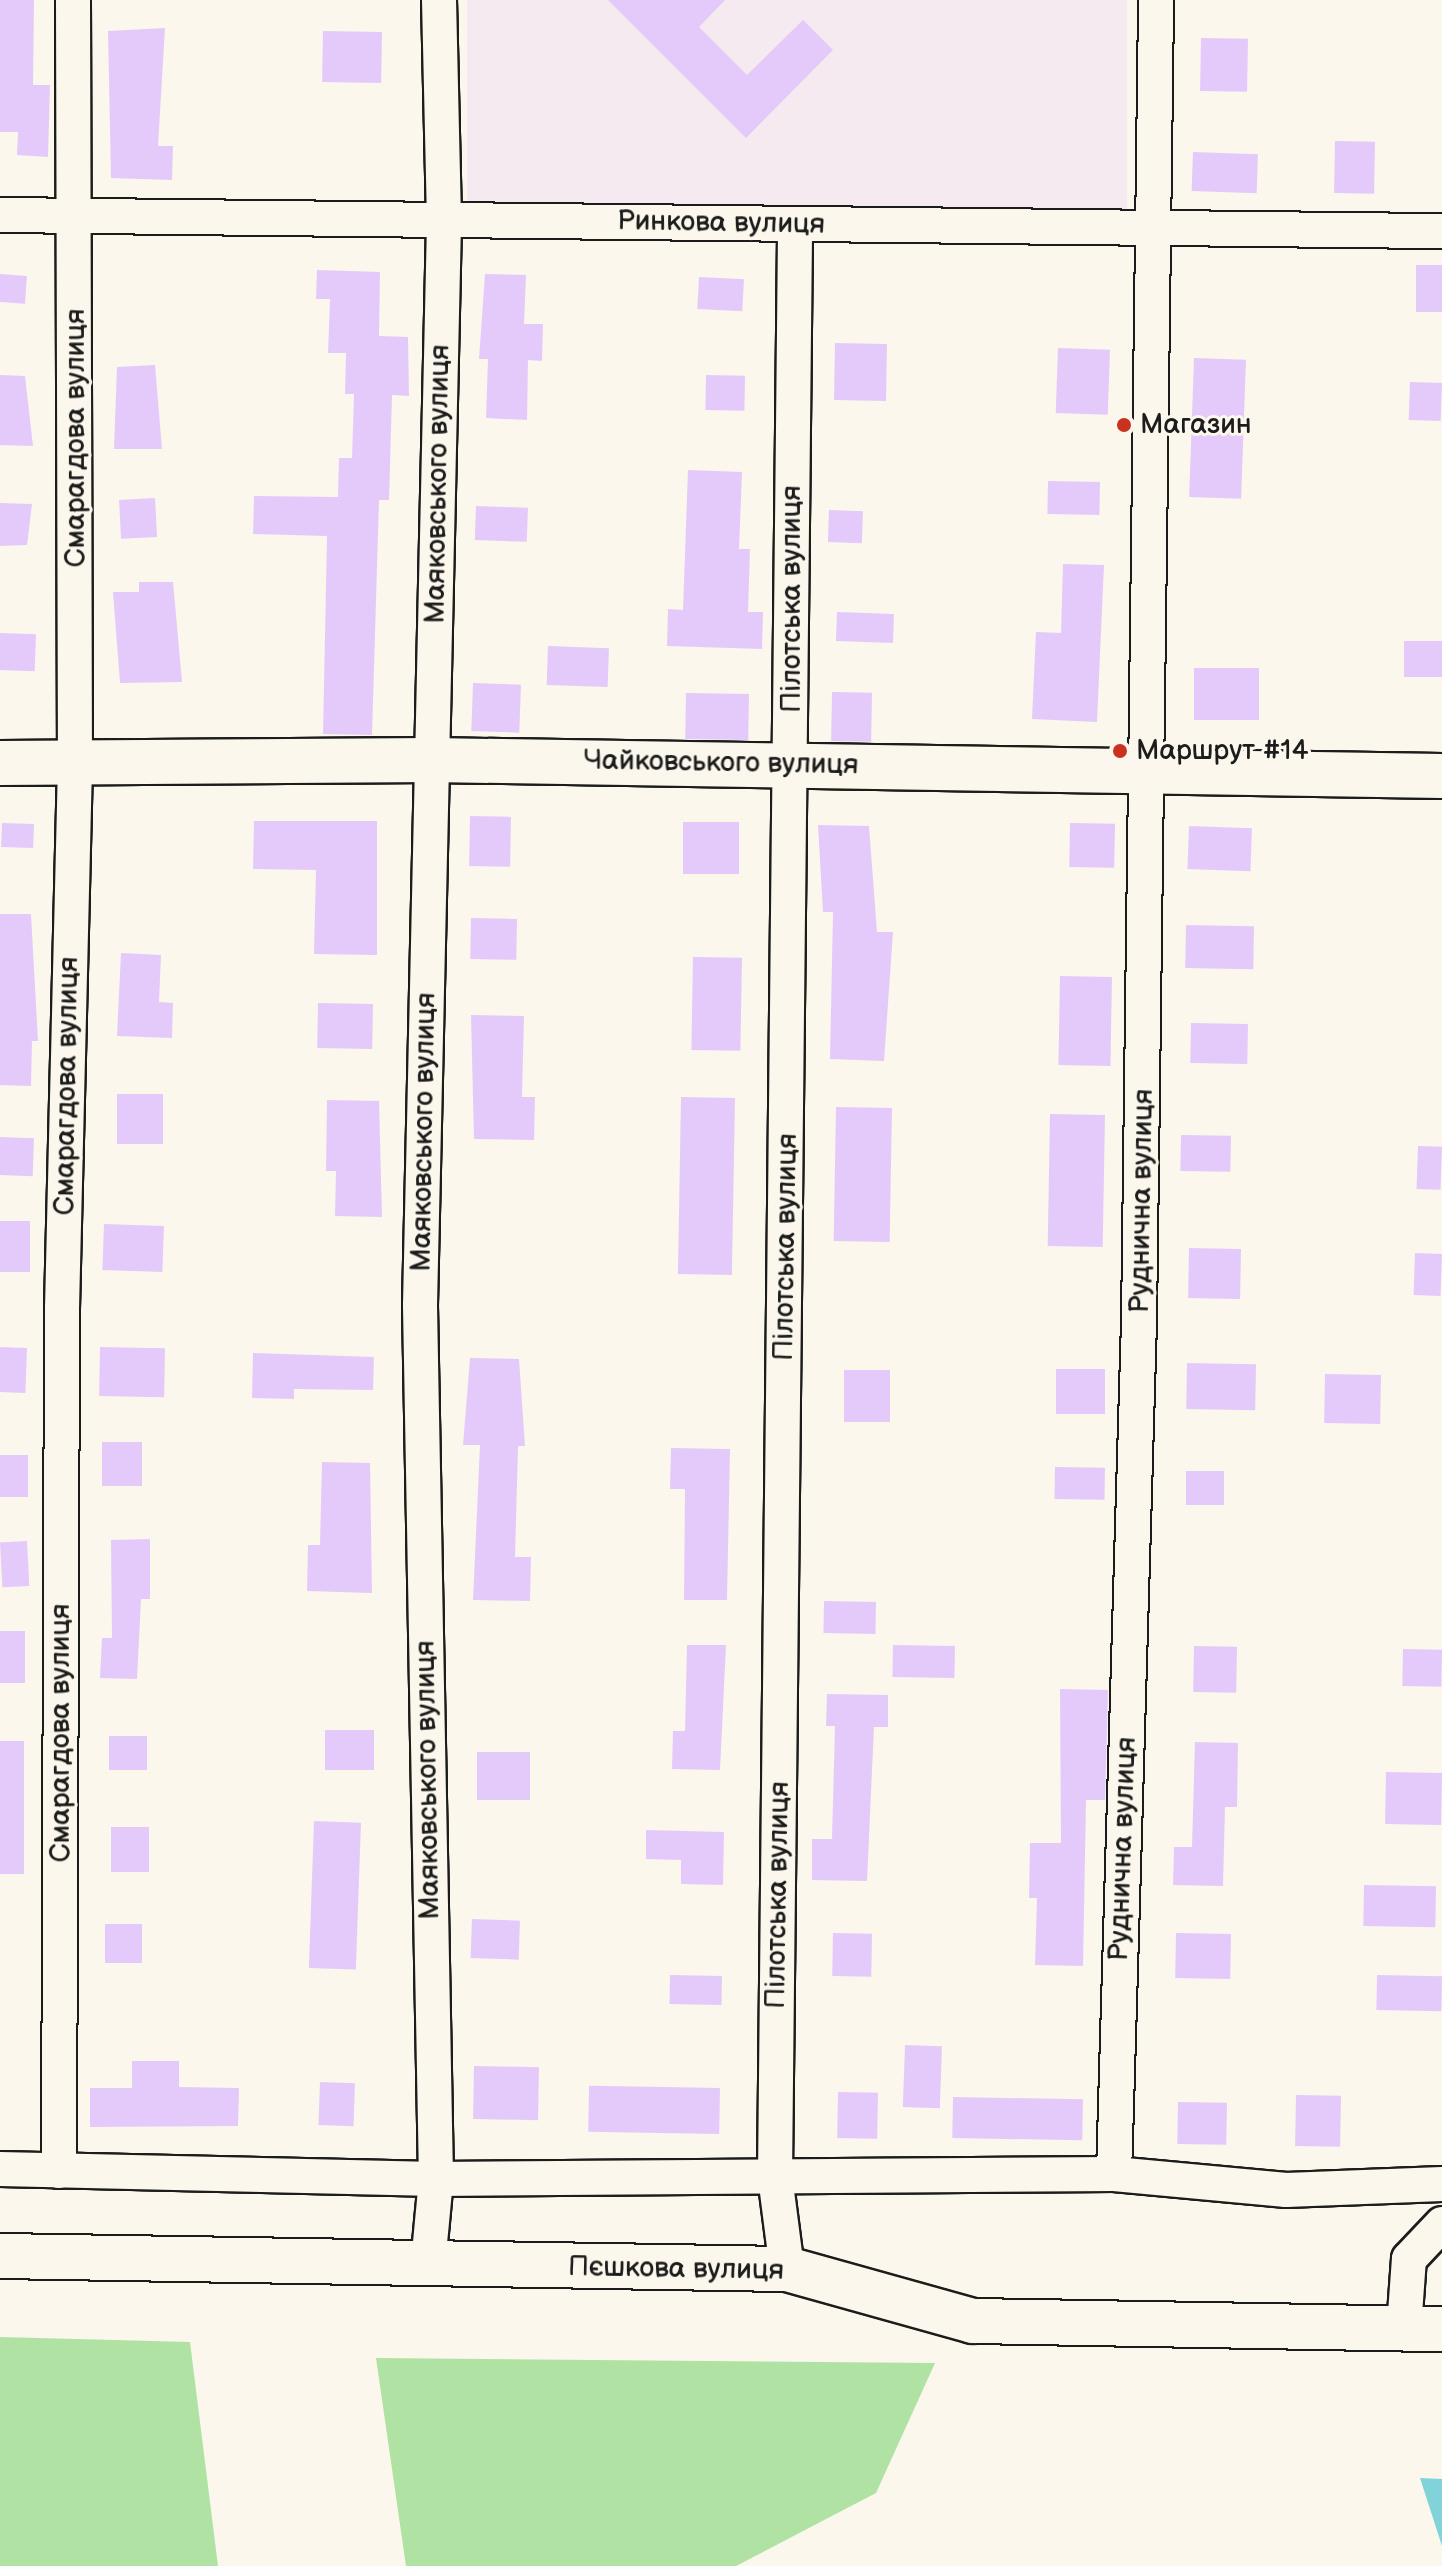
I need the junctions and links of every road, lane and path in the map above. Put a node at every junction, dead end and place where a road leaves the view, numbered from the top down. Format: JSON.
{"nodes":[{"id":1,"x":73,"y":0,"type":"edge"},
{"id":2,"x":439,"y":0,"type":"edge"},
{"id":3,"x":1156,"y":0,"type":"edge"},
{"id":4,"x":0,"y":215,"type":"edge"},
{"id":5,"x":76,"y":217,"type":"junction"},
{"id":6,"x":444,"y":220,"type":"junction"},
{"id":7,"x":795,"y":224,"type":"junction"},
{"id":8,"x":1151,"y":228,"type":"junction"},
{"id":9,"x":1442,"y":231,"type":"edge"},
{"id":10,"x":433,"y":760,"type":"junction"},
{"id":11,"x":0,"y":763,"type":"edge"},
{"id":12,"x":75,"y":764,"type":"junction"},
{"id":13,"x":791,"y":764,"type":"junction"},
{"id":14,"x":1150,"y":767,"type":"junction"},
{"id":15,"x":1442,"y":776,"type":"edge"},
{"id":16,"x":0,"y":2169,"type":"edge"},
{"id":17,"x":59,"y":2171,"type":"junction"},
{"id":18,"x":1114,"y":2174,"type":"junction"},
{"id":19,"x":775,"y":2176,"type":"junction"},
{"id":20,"x":436,"y":2179,"type":"junction"},
{"id":21,"x":1442,"y":2184,"type":"edge"},
{"id":22,"x":1442,"y":2224,"type":"edge"},
{"id":23,"x":0,"y":2256,"type":"edge"},
{"id":24,"x":428,"y":2264,"type":"junction"},
{"id":25,"x":787,"y":2269,"type":"junction"},
{"id":26,"x":1423,"y":2329,"type":"edge"}],
"edges":[{"from":1,"to":5,"type":"street","name":"Смарагдова вулиця"},
{"from":2,"to":6,"type":"street","name":"Маяковського вулиця"},
{"from":3,"to":8,"type":"street","name":"Руднична вулиця"},
{"from":4,"to":5,"type":"street","name":"Ринкова вулиця"},
{"from":5,"to":6,"type":"street","name":"Ринкова вулиця"},
{"from":5,"to":12,"type":"street","name":"Смарагдова вулиця"},
{"from":6,"to":7,"type":"street","name":"Ринкова вулиця"},
{"from":6,"to":10,"type":"street","name":"Маяковського вулиця"},
{"from":7,"to":8,"type":"street","name":"Ринкова вулиця"},
{"from":7,"to":13,"type":"street","name":"Пілотська вулиця"},
{"from":8,"to":9,"type":"street","name":"Ринкова вулиця"},
{"from":8,"to":14,"type":"street","name":"Руднична вулиця"},
{"from":10,"to":12,"type":"street","name":"Чайковського вулиця"},
{"from":10,"to":13,"type":"street","name":"Чайковського вулиця"},
{"from":10,"to":20,"type":"street","name":"Маяковського вулиця"},
{"from":11,"to":12,"type":"street","name":"Чайковського вулиця"},
{"from":12,"to":17,"type":"street","name":"Смарагдова вулиця"},
{"from":13,"to":14,"type":"street","name":"Чайковського вулиця"},
{"from":13,"to":19,"type":"street","name":"Пілотська вулиця"},
{"from":14,"to":15,"type":"street","name":"Чайковського вулиця"},
{"from":14,"to":18,"type":"street","name":"Руднична вулиця"},
{"from":16,"to":17,"type":"street"},
{"from":17,"to":20,"type":"street"},
{"from":18,"to":19,"type":"street"},
{"from":18,"to":21,"type":"street"},
{"from":19,"to":20,"type":"street"},
{"from":19,"to":25,"type":"street","name":"Пілотська вулиця"},
{"from":20,"to":24,"type":"street","name":"Маяковського вулиця"},
{"from":22,"to":26,"type":"street"},
{"from":23,"to":24,"type":"street","name":"Пєшкова вулиця"},
{"from":24,"to":25,"type":"street","name":"Пєшкова вулиця"},
{"from":25,"to":26,"type":"street","name":"Пєшкова вулиця"}]}
